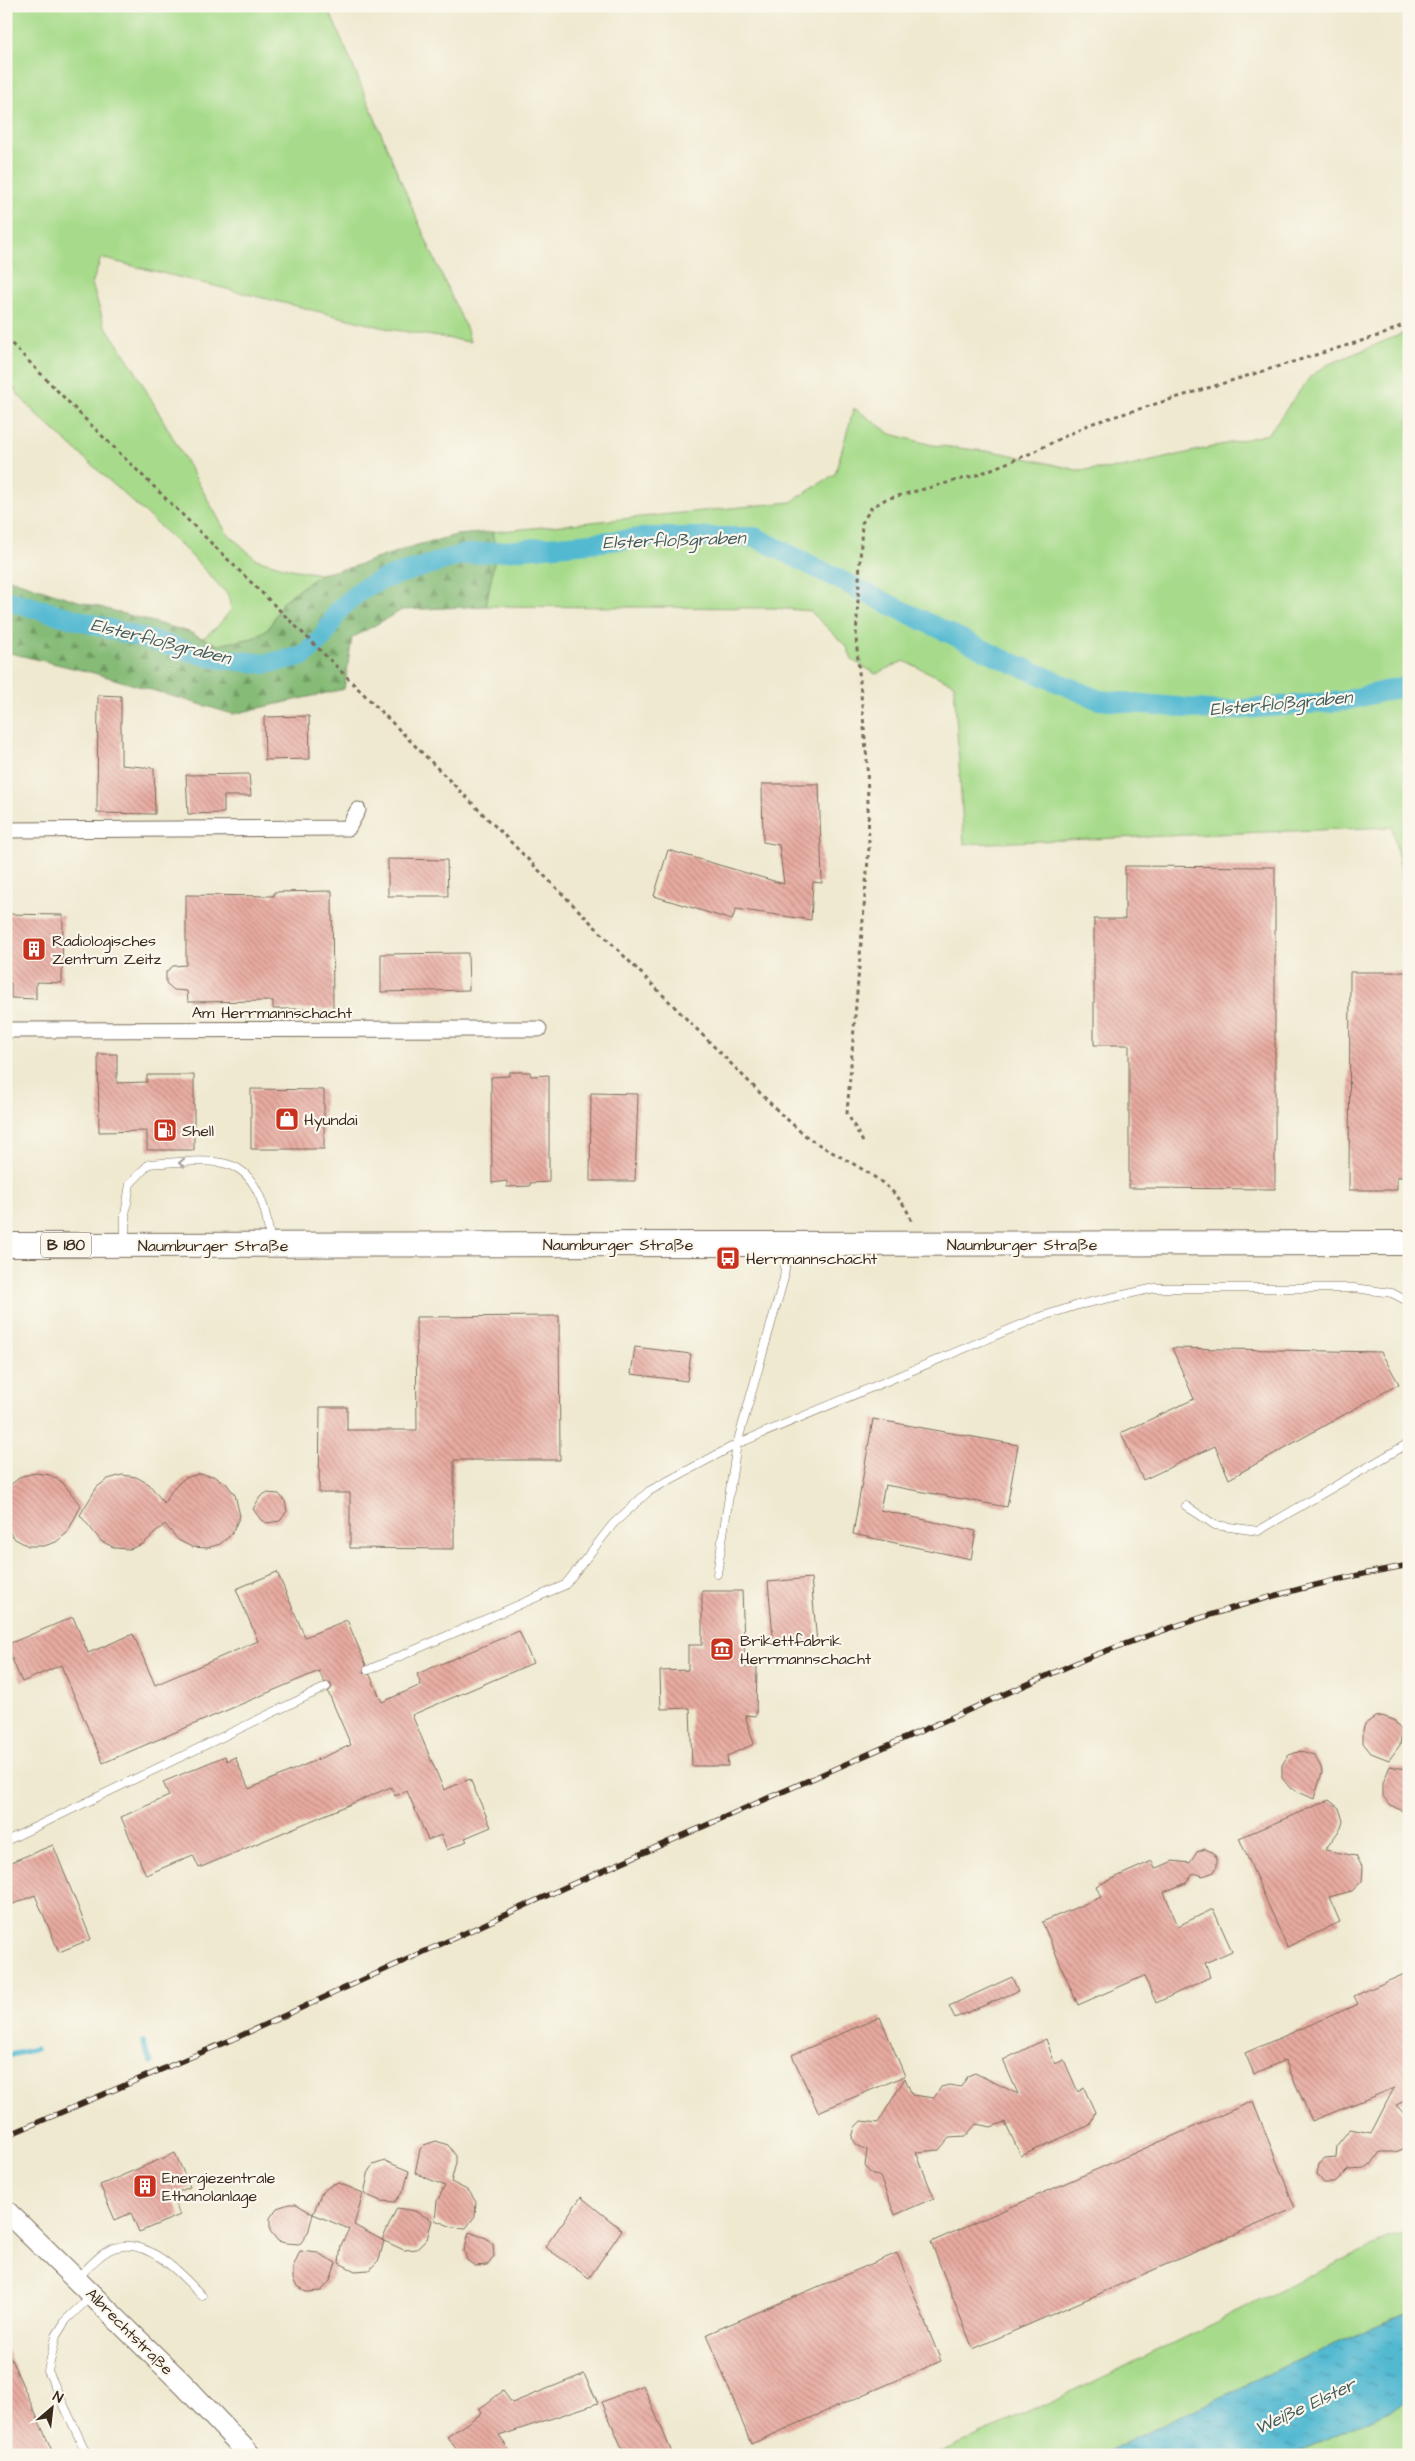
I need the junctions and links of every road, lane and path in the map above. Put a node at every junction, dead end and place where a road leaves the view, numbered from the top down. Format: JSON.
{"nodes":[{"id":1,"x":1409,"y":322,"type":"edge"},
{"id":2,"x":6,"y":338,"type":"edge"},
{"id":3,"x":358,"y":810,"type":"dead end"},
{"id":4,"x":6,"y":830,"type":"edge"},
{"id":5,"x":539,"y":1029,"type":"dead end"},
{"id":6,"x":6,"y":1030,"type":"edge"},
{"id":7,"x":863,"y":1142,"type":"dead end"},
{"id":8,"x":913,"y":1226,"type":"dead end"},
{"id":9,"x":1409,"y":1243,"type":"edge"},
{"id":10,"x":6,"y":1245,"type":"edge"},
{"id":11,"x":126,"y":1245,"type":"junction"},
{"id":12,"x":270,"y":1245,"type":"junction"},
{"id":13,"x":787,"y":1245,"type":"junction"},
{"id":14,"x":1409,"y":1302,"type":"edge"},
{"id":15,"x":1409,"y":1443,"type":"edge"},
{"id":16,"x":737,"y":1444,"type":"junction"},
{"id":17,"x":1186,"y":1506,"type":"dead end"},
{"id":18,"x":717,"y":1574,"type":"dead end"},
{"id":19,"x":368,"y":1670,"type":"dead end"},
{"id":20,"x":326,"y":1686,"type":"dead end"},
{"id":21,"x":6,"y":1841,"type":"edge"},
{"id":22,"x":6,"y":2211,"type":"edge"},
{"id":23,"x":77,"y":2279,"type":"junction"},
{"id":24,"x":93,"y":2295,"type":"junction"},
{"id":25,"x":202,"y":2296,"type":"dead end"},
{"id":26,"x":87,"y":2455,"type":"edge"},
{"id":27,"x":250,"y":2455,"type":"edge"}],
"edges":[{"from":1,"to":7,"type":"path"},
{"from":2,"to":8,"type":"path"},
{"from":3,"to":4,"type":"street"},
{"from":5,"to":6,"type":"street","name":"Am Herrmannschacht"},
{"from":9,"to":13,"type":"main road","name":"Naumburger Straße","number":"B 180"},
{"from":10,"to":11,"type":"main road","name":"Naumburger Straße","number":"B 180"},
{"from":11,"to":12,"type":"main road","name":"Naumburger Straße","number":"B 180"},
{"from":12,"to":11,"type":"lane","one_way":true},
{"from":12,"to":13,"type":"main road","name":"Naumburger Straße","number":"B 180"},
{"from":13,"to":16,"type":"lane"},
{"from":14,"to":16,"type":"lane"},
{"from":15,"to":17,"type":"lane"},
{"from":16,"to":18,"type":"lane"},
{"from":16,"to":19,"type":"lane"},
{"from":20,"to":21,"type":"lane"},
{"from":22,"to":23,"type":"main road","name":"Albrechtstraße"},
{"from":23,"to":24,"type":"main road","name":"Albrechtstraße"},
{"from":23,"to":25,"type":"lane"},
{"from":24,"to":26,"type":"lane"},
{"from":24,"to":27,"type":"main road","name":"Albrechtstraße"}]}
